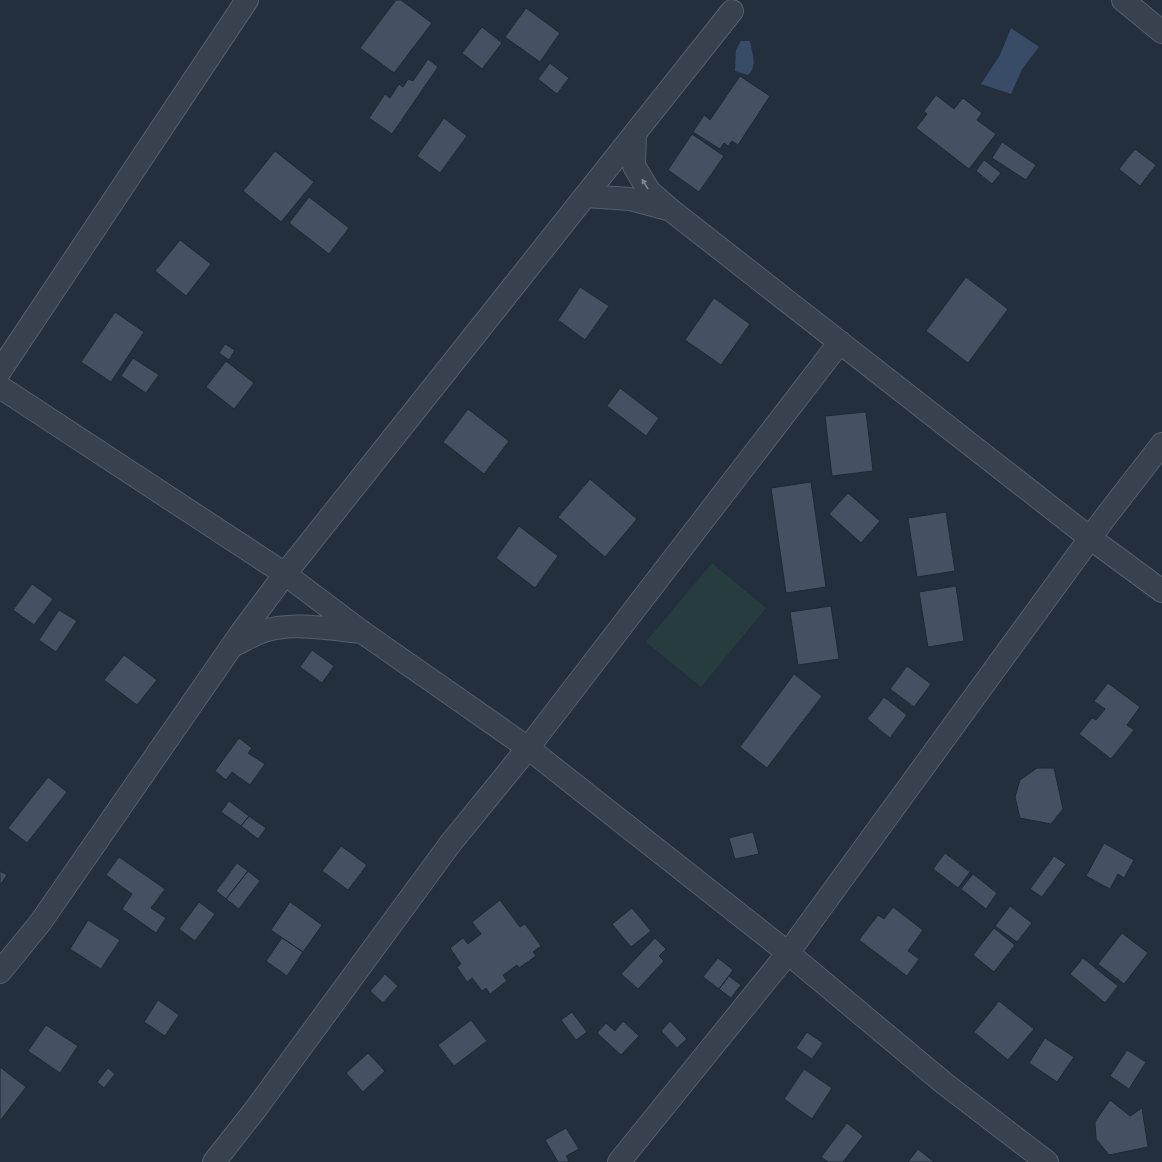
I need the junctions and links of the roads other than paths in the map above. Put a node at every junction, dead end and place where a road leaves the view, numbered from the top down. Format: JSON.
{"nodes":[{"id":1,"x":247,"y":0,"type":"edge"},
{"id":2,"x":1123,"y":0,"type":"edge"},
{"id":3,"x":732,"y":11,"type":"dead end"},
{"id":4,"x":1162,"y":32,"type":"edge"},
{"id":5,"x":634,"y":134,"type":"junction"},
{"id":6,"x":585,"y":196,"type":"junction"},
{"id":7,"x":672,"y":211,"type":"junction"},
{"id":8,"x":840,"y":342,"type":"junction"},
{"id":9,"x":0,"y":371,"type":"edge"},
{"id":10,"x":0,"y":387,"type":"edge"},
{"id":11,"x":1162,"y":444,"type":"edge"},
{"id":12,"x":1090,"y":538,"type":"junction"},
{"id":13,"x":285,"y":574,"type":"junction"},
{"id":14,"x":1162,"y":591,"type":"edge"},
{"id":15,"x":362,"y":632,"type":"junction"},
{"id":16,"x":232,"y":646,"type":"junction"},
{"id":17,"x":528,"y":748,"type":"junction"},
{"id":18,"x":788,"y":953,"type":"junction"},
{"id":19,"x":0,"y":972,"type":"edge"},
{"id":20,"x":214,"y":1162,"type":"edge"},
{"id":21,"x":619,"y":1162,"type":"edge"},
{"id":22,"x":1048,"y":1162,"type":"edge"}],
"edges":[{"from":1,"to":9,"type":"street"},
{"from":2,"to":4,"type":"street"},
{"from":3,"to":5,"type":"street"},
{"from":5,"to":6,"type":"street"},
{"from":7,"to":5,"type":"street","one_way":true},
{"from":6,"to":7,"type":"street"},
{"from":6,"to":13,"type":"street"},
{"from":7,"to":8,"type":"street"},
{"from":8,"to":12,"type":"street"},
{"from":8,"to":17,"type":"street"},
{"from":10,"to":13,"type":"street"},
{"from":11,"to":12,"type":"street"},
{"from":12,"to":14,"type":"street"},
{"from":12,"to":18,"type":"street"},
{"from":13,"to":15,"type":"street"},
{"from":13,"to":16,"type":"street"},
{"from":15,"to":16,"type":"street"},
{"from":15,"to":17,"type":"street"},
{"from":16,"to":19,"type":"street"},
{"from":17,"to":18,"type":"street"},
{"from":17,"to":20,"type":"street"},
{"from":18,"to":21,"type":"street"},
{"from":18,"to":22,"type":"street"}]}
